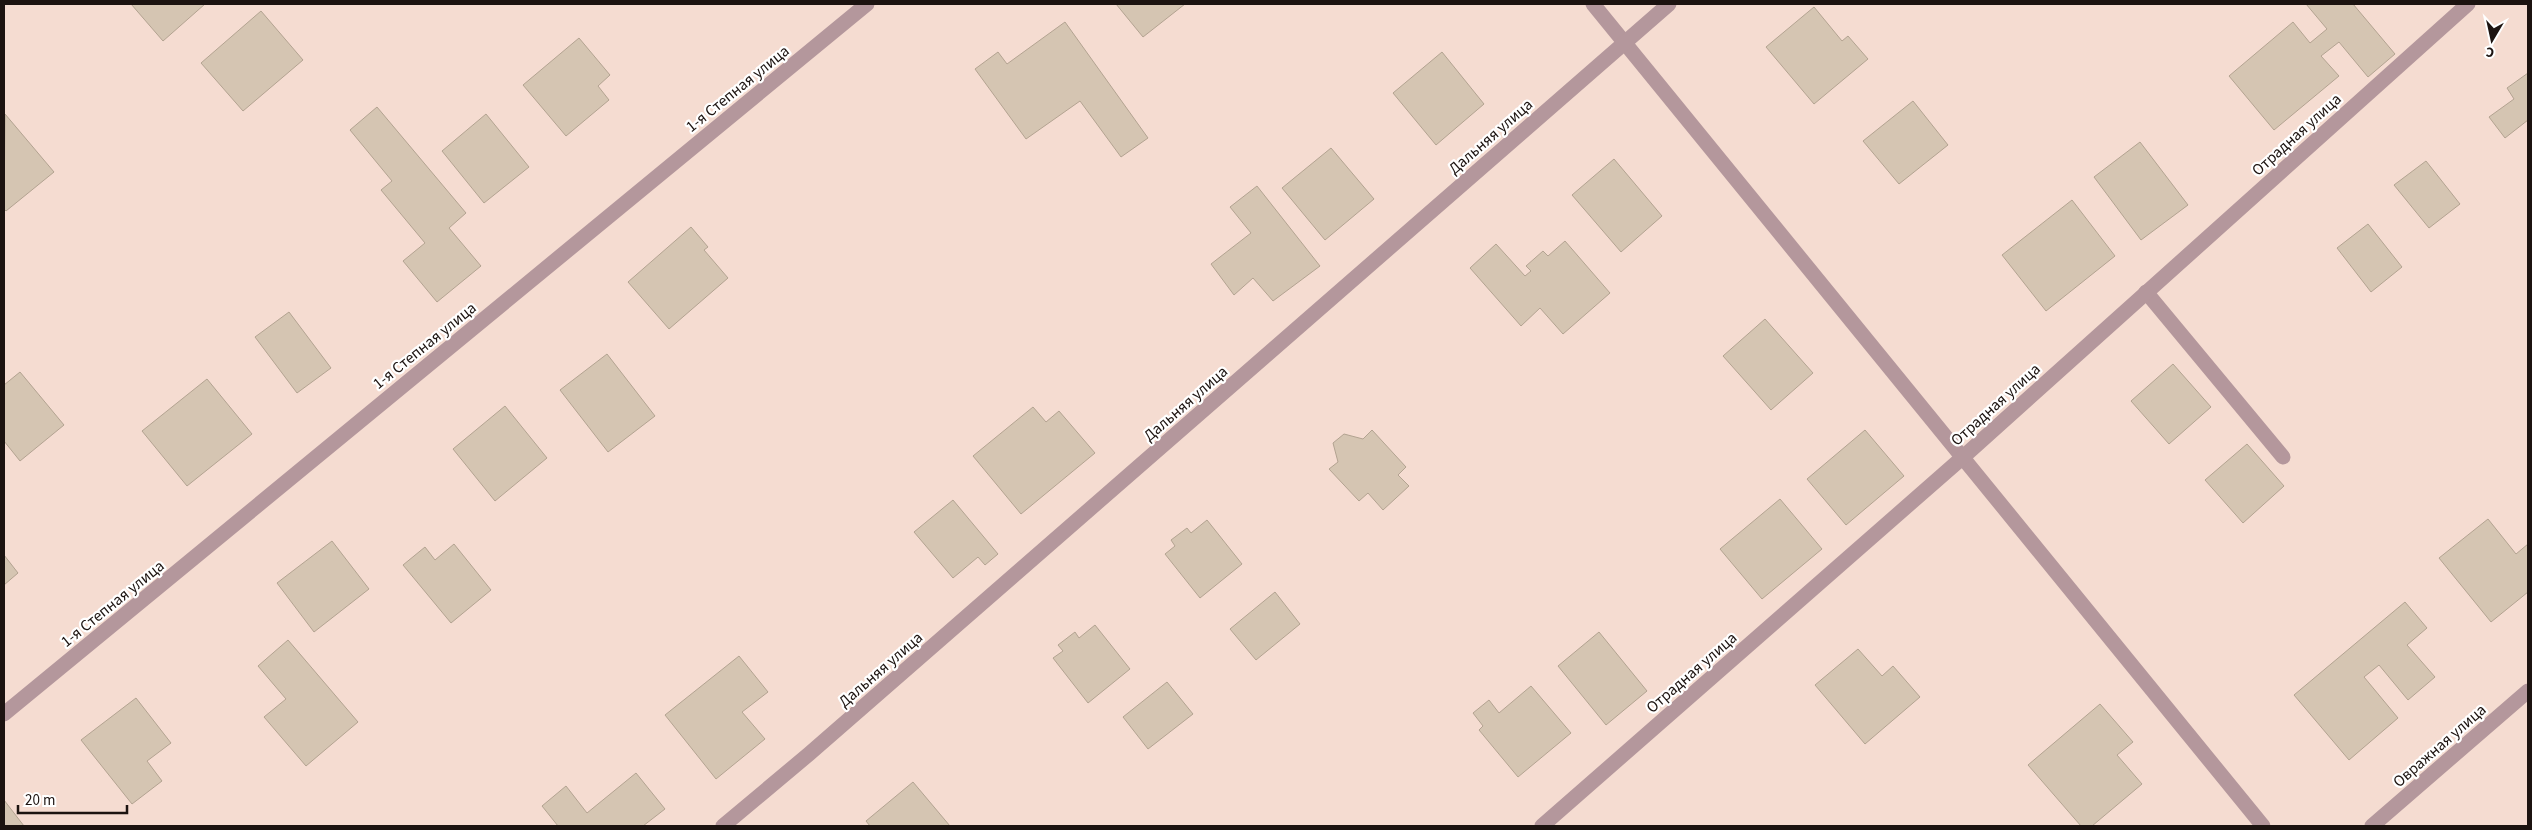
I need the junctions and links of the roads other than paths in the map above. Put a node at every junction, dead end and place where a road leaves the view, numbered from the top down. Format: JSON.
{"nodes":[{"id":1,"x":867,"y":4,"type":"edge"},
{"id":2,"x":1593,"y":4,"type":"edge"},
{"id":3,"x":1669,"y":4,"type":"edge"},
{"id":4,"x":2468,"y":4,"type":"edge"},
{"id":5,"x":1625,"y":42,"type":"junction"},
{"id":6,"x":2146,"y":292,"type":"junction"},
{"id":7,"x":2283,"y":457,"type":"dead end"},
{"id":8,"x":1962,"y":458,"type":"junction"},
{"id":9,"x":2528,"y":691,"type":"edge"},
{"id":10,"x":4,"y":714,"type":"edge"},
{"id":11,"x":722,"y":826,"type":"edge"},
{"id":12,"x":1542,"y":826,"type":"edge"},
{"id":13,"x":2263,"y":826,"type":"edge"},
{"id":14,"x":2372,"y":826,"type":"edge"}],
"edges":[{"from":1,"to":10,"type":"street","name":"1-я Степная улица"},
{"from":2,"to":5,"type":"street"},
{"from":3,"to":5,"type":"street","name":"Дальняя улица"},
{"from":4,"to":6,"type":"street","name":"Отрадная улица"},
{"from":5,"to":8,"type":"street"},
{"from":5,"to":11,"type":"street","name":"Дальняя улица"},
{"from":6,"to":7,"type":"street"},
{"from":6,"to":8,"type":"street","name":"Отрадная улица"},
{"from":8,"to":12,"type":"street","name":"Отрадная улица"},
{"from":8,"to":13,"type":"street"},
{"from":9,"to":14,"type":"street","name":"Овражная улица"}]}
